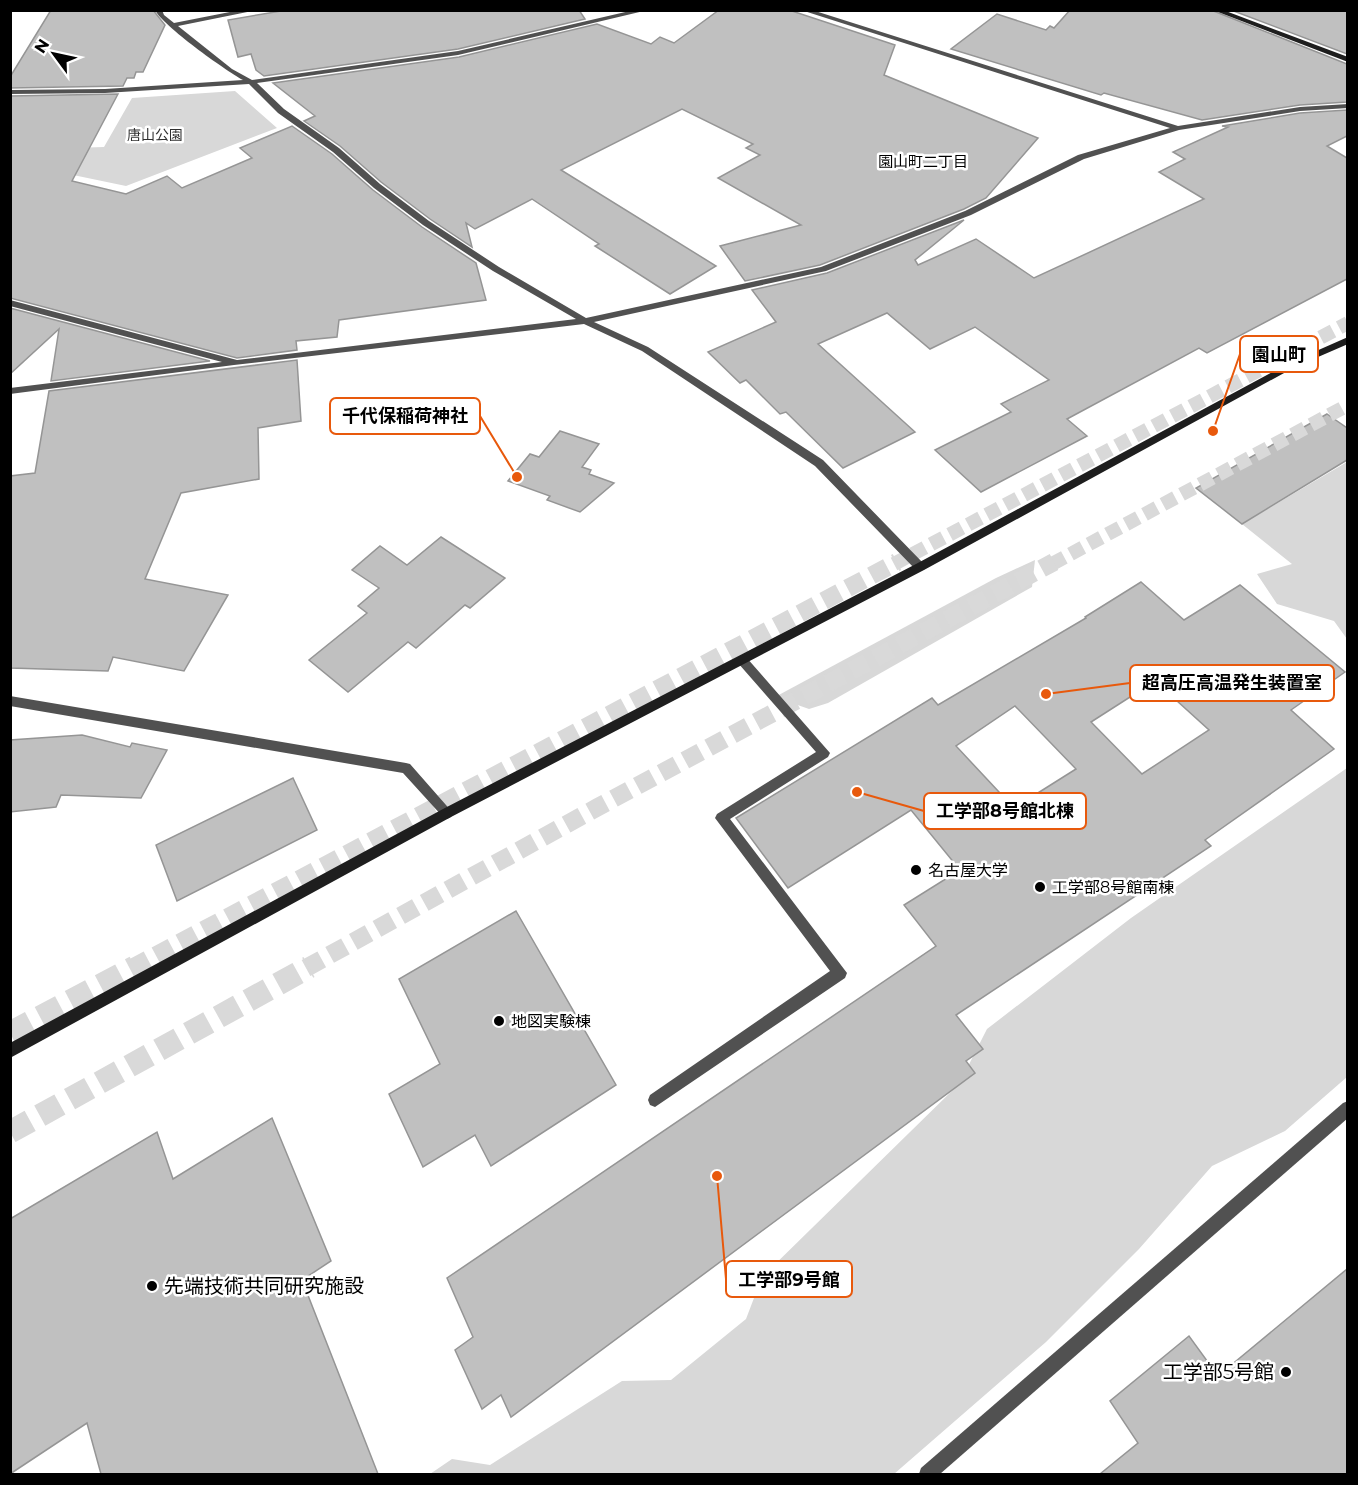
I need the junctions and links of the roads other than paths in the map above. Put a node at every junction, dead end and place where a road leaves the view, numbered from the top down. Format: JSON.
{"nodes":[{"id":1,"x":159,"y":10,"type":"edge"},
{"id":2,"x":254,"y":10,"type":"edge"},
{"id":3,"x":645,"y":10,"type":"edge"},
{"id":4,"x":804,"y":10,"type":"edge"},
{"id":5,"x":1216,"y":10,"type":"edge"},
{"id":6,"x":172,"y":25,"type":"junction"},
{"id":7,"x":1347,"y":60,"type":"edge"},
{"id":8,"x":251,"y":82,"type":"junction"},
{"id":9,"x":10,"y":92,"type":"edge"},
{"id":10,"x":1347,"y":106,"type":"edge"},
{"id":11,"x":1178,"y":128,"type":"junction"},
{"id":12,"x":10,"y":303,"type":"edge"},
{"id":13,"x":585,"y":321,"type":"junction"},
{"id":14,"x":1347,"y":340,"type":"edge"},
{"id":15,"x":237,"y":363,"type":"junction"},
{"id":16,"x":10,"y":391,"type":"edge"},
{"id":17,"x":920,"y":567,"type":"junction"},
{"id":18,"x":742,"y":660,"type":"junction"},
{"id":19,"x":10,"y":701,"type":"edge"},
{"id":20,"x":447,"y":813,"type":"junction"},
{"id":21,"x":10,"y":1051,"type":"edge"},
{"id":22,"x":655,"y":1100,"type":"dead end"},
{"id":23,"x":1347,"y":1108,"type":"edge"},
{"id":24,"x":927,"y":1474,"type":"edge"}],
"edges":[{"from":1,"to":6,"type":"street"},
{"from":2,"to":6,"type":"street"},
{"from":3,"to":8,"type":"street"},
{"from":4,"to":11,"type":"street"},
{"from":5,"to":7,"type":"street"},
{"from":6,"to":8,"type":"street"},
{"from":8,"to":9,"type":"street"},
{"from":8,"to":13,"type":"street"},
{"from":10,"to":11,"type":"street"},
{"from":11,"to":13,"type":"street"},
{"from":12,"to":15,"type":"street"},
{"from":13,"to":15,"type":"street"},
{"from":13,"to":17,"type":"street"},
{"from":14,"to":17,"type":"street"},
{"from":15,"to":16,"type":"street"},
{"from":17,"to":18,"type":"street"},
{"from":18,"to":20,"type":"street"},
{"from":18,"to":22,"type":"street"},
{"from":19,"to":20,"type":"street"},
{"from":20,"to":21,"type":"street"},
{"from":23,"to":24,"type":"street"}]}
